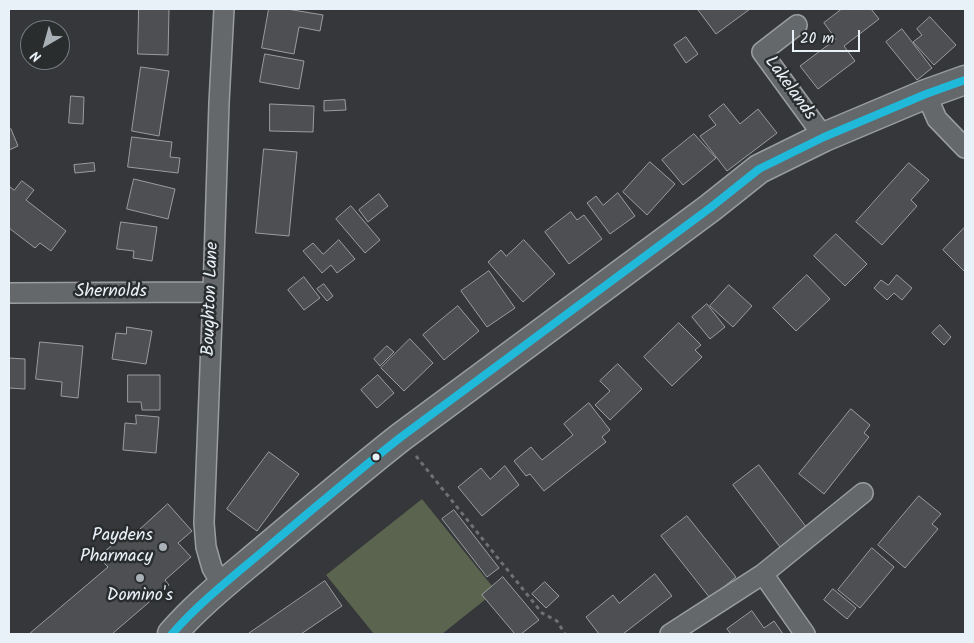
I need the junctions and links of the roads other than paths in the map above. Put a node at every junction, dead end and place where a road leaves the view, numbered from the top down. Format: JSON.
{"nodes":[{"id":1,"x":224,"y":9,"type":"edge"},
{"id":2,"x":797,"y":25,"type":"dead end"},
{"id":3,"x":965,"y":80,"type":"edge"},
{"id":4,"x":926,"y":94,"type":"junction"},
{"id":5,"x":824,"y":137,"type":"junction"},
{"id":6,"x":965,"y":148,"type":"edge"},
{"id":7,"x":213,"y":292,"type":"junction"},
{"id":8,"x":9,"y":293,"type":"edge"},
{"id":9,"x":863,"y":493,"type":"dead end"},
{"id":10,"x":763,"y":574,"type":"junction"},
{"id":11,"x":222,"y":585,"type":"junction"},
{"id":12,"x":172,"y":634,"type":"edge"},
{"id":13,"x":670,"y":634,"type":"edge"},
{"id":14,"x":805,"y":634,"type":"edge"}],
"edges":[{"from":1,"to":7,"type":"street","name":"Boughton Lane"},
{"from":2,"to":5,"type":"street","name":"Lakelands"},
{"from":3,"to":4,"type":"highway"},
{"from":4,"to":5,"type":"highway"},
{"from":4,"to":6,"type":"street"},
{"from":5,"to":11,"type":"highway"},
{"from":7,"to":8,"type":"street","name":"Shernolds"},
{"from":7,"to":11,"type":"street","name":"Boughton Lane"},
{"from":9,"to":10,"type":"street"},
{"from":10,"to":13,"type":"street"},
{"from":10,"to":14,"type":"street"},
{"from":11,"to":12,"type":"highway"}]}
